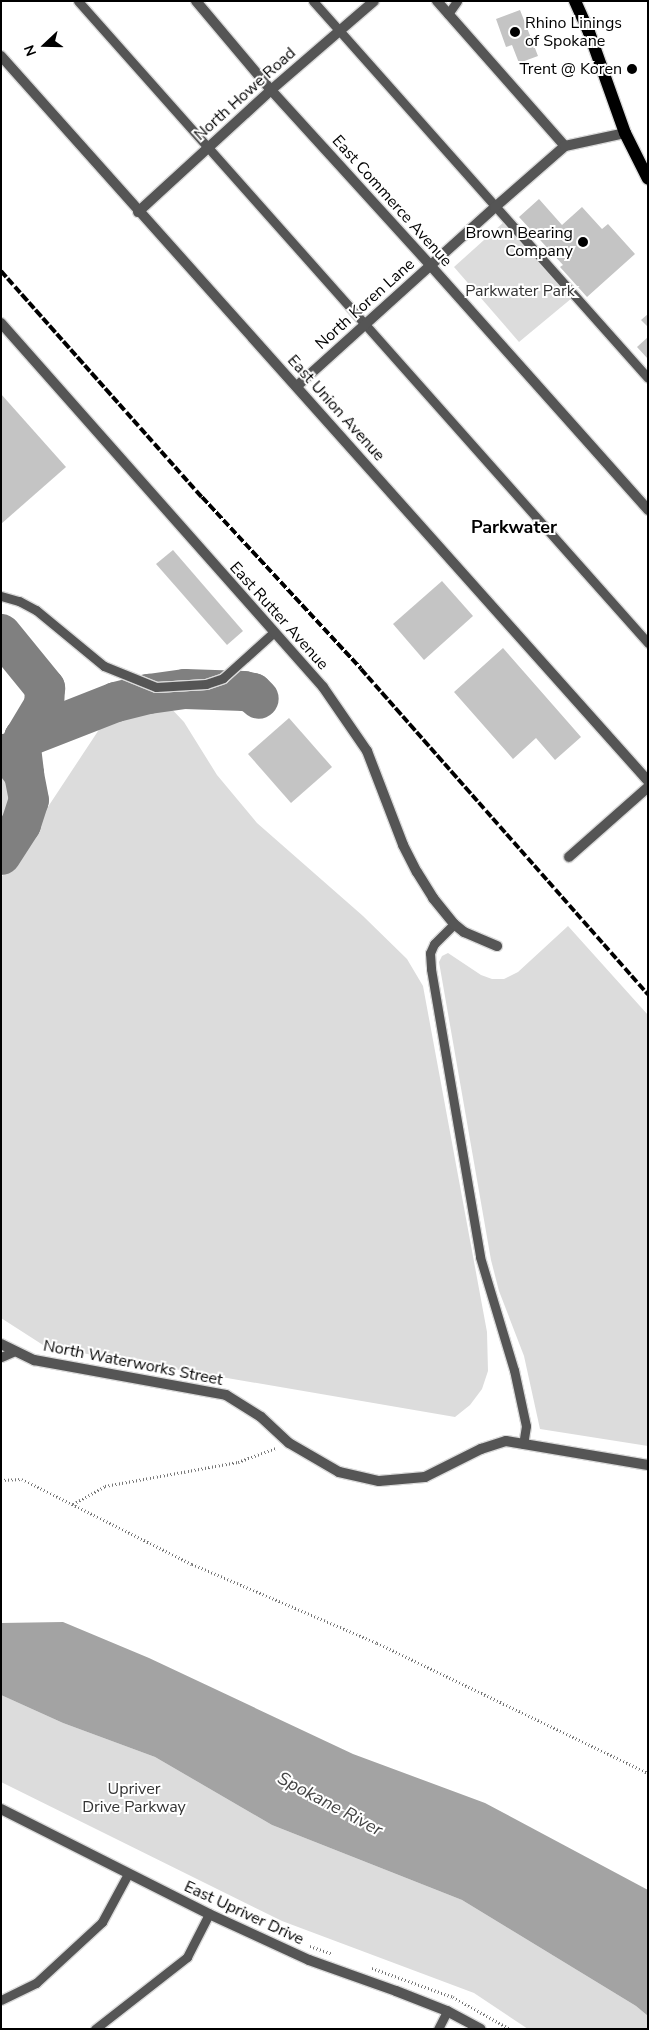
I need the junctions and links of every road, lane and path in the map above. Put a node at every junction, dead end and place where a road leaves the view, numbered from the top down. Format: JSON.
{"nodes":[{"id":1,"x":78,"y":1,"type":"edge"},
{"id":2,"x":196,"y":1,"type":"edge"},
{"id":3,"x":313,"y":1,"type":"edge"},
{"id":4,"x":374,"y":1,"type":"edge"},
{"id":5,"x":437,"y":1,"type":"edge"},
{"id":6,"x":457,"y":1,"type":"edge"},
{"id":7,"x":575,"y":1,"type":"edge"},
{"id":8,"x":581,"y":1,"type":"edge"},
{"id":9,"x":448,"y":14,"type":"junction"},
{"id":10,"x":339,"y":31,"type":"junction"},
{"id":11,"x":589,"y":32,"type":"junction"},
{"id":12,"x":1,"y":56,"type":"edge"},
{"id":13,"x":270,"y":90,"type":"junction"},
{"id":14,"x":624,"y":133,"type":"junction"},
{"id":15,"x":565,"y":146,"type":"junction"},
{"id":16,"x":207,"y":148,"type":"junction"},
{"id":17,"x":648,"y":179,"type":"edge"},
{"id":18,"x":494,"y":207,"type":"junction"},
{"id":19,"x":138,"y":212,"type":"junction"},
{"id":20,"x":430,"y":265,"type":"junction"},
{"id":21,"x":1,"y":323,"type":"edge"},
{"id":22,"x":364,"y":325,"type":"junction"},
{"id":23,"x":648,"y":378,"type":"edge"},
{"id":24,"x":296,"y":386,"type":"junction"},
{"id":25,"x":648,"y":510,"type":"edge"},
{"id":26,"x":1,"y":596,"type":"edge"},
{"id":27,"x":273,"y":633,"type":"junction"},
{"id":28,"x":648,"y":643,"type":"edge"},
{"id":29,"x":648,"y":781,"type":"edge"},
{"id":30,"x":648,"y":787,"type":"edge"},
{"id":31,"x":569,"y":857,"type":"dead end"},
{"id":32,"x":454,"y":924,"type":"junction"},
{"id":33,"x":497,"y":946,"type":"dead end"},
{"id":34,"x":1,"y":1344,"type":"edge"},
{"id":35,"x":13,"y":1352,"type":"junction"},
{"id":36,"x":1,"y":1357,"type":"edge"},
{"id":37,"x":289,"y":1443,"type":"junction"},
{"id":38,"x":523,"y":1444,"type":"junction"},
{"id":39,"x":648,"y":1465,"type":"edge"},
{"id":40,"x":1,"y":1480,"type":"edge"},
{"id":41,"x":73,"y":1504,"type":"junction"},
{"id":42,"x":648,"y":1773,"type":"edge"},
{"id":43,"x":1,"y":1809,"type":"edge"},
{"id":44,"x":128,"y":1874,"type":"junction"},
{"id":45,"x":209,"y":1914,"type":"junction"},
{"id":46,"x":302,"y":1943,"type":"dead end"},
{"id":47,"x":339,"y":1956,"type":"dead end"},
{"id":48,"x":366,"y":1966,"type":"dead end"},
{"id":49,"x":1,"y":2000,"type":"edge"},
{"id":50,"x":447,"y":2011,"type":"junction"},
{"id":51,"x":94,"y":2029,"type":"edge"},
{"id":52,"x":438,"y":2029,"type":"edge"},
{"id":53,"x":481,"y":2029,"type":"edge"},
{"id":54,"x":510,"y":2029,"type":"edge"}],
"edges":[{"from":1,"to":16,"type":"lane"},
{"from":2,"to":13,"type":"street","name":"East Commerce Avenue"},
{"from":3,"to":10,"type":"lane"},
{"from":4,"to":10,"type":"street","name":"North Howe Road"},
{"from":5,"to":9,"type":"street"},
{"from":6,"to":9,"type":"lane"},
{"from":7,"to":11,"type":"main road"},
{"from":8,"to":11,"type":"main road"},
{"from":9,"to":15,"type":"street"},
{"from":10,"to":13,"type":"street","name":"North Howe Road"},
{"from":10,"to":18,"type":"lane"},
{"from":11,"to":14,"type":"main road"},
{"from":12,"to":19,"type":"street","name":"East Union Avenue"},
{"from":13,"to":16,"type":"street","name":"North Howe Road"},
{"from":13,"to":20,"type":"street","name":"East Commerce Avenue"},
{"from":14,"to":15,"type":"street","name":"North Koren Lane"},
{"from":14,"to":17,"type":"main road"},
{"from":15,"to":18,"type":"street","name":"North Koren Lane"},
{"from":16,"to":19,"type":"street","name":"North Howe Road"},
{"from":16,"to":22,"type":"lane"},
{"from":18,"to":20,"type":"street","name":"North Koren Lane"},
{"from":18,"to":23,"type":"lane"},
{"from":19,"to":24,"type":"street","name":"East Union Avenue"},
{"from":20,"to":22,"type":"street","name":"North Koren Lane"},
{"from":20,"to":25,"type":"street","name":"East Commerce Avenue"},
{"from":21,"to":27,"type":"street","name":"East Rutter Avenue"},
{"from":22,"to":24,"type":"street","name":"North Koren Lane"},
{"from":22,"to":28,"type":"lane"},
{"from":24,"to":29,"type":"street","name":"East Union Avenue"},
{"from":26,"to":27,"type":"lane"},
{"from":27,"to":32,"type":"street","name":"East Rutter Avenue"},
{"from":30,"to":31,"type":"street"},
{"from":32,"to":33,"type":"street","name":"East Rutter Avenue"},
{"from":32,"to":38,"type":"lane"},
{"from":34,"to":35,"type":"street","name":"North Waterworks Street"},
{"from":35,"to":36,"type":"lane"},
{"from":35,"to":37,"type":"street","name":"North Waterworks Street"},
{"from":37,"to":38,"type":"street","name":"North Waterworks Street"},
{"from":37,"to":41,"type":"path"},
{"from":38,"to":39,"type":"street","name":"North Waterworks Street"},
{"from":40,"to":41,"type":"path"},
{"from":41,"to":42,"type":"path"},
{"from":43,"to":44,"type":"street","name":"East Upriver Drive"},
{"from":44,"to":45,"type":"street","name":"East Upriver Drive"},
{"from":44,"to":49,"type":"lane"},
{"from":45,"to":50,"type":"street","name":"East Upriver Drive"},
{"from":45,"to":51,"type":"lane"},
{"from":46,"to":47,"type":"path"},
{"from":48,"to":54,"type":"path"},
{"from":50,"to":52,"type":"lane"},
{"from":50,"to":53,"type":"street","name":"East Upriver Drive"}]}
